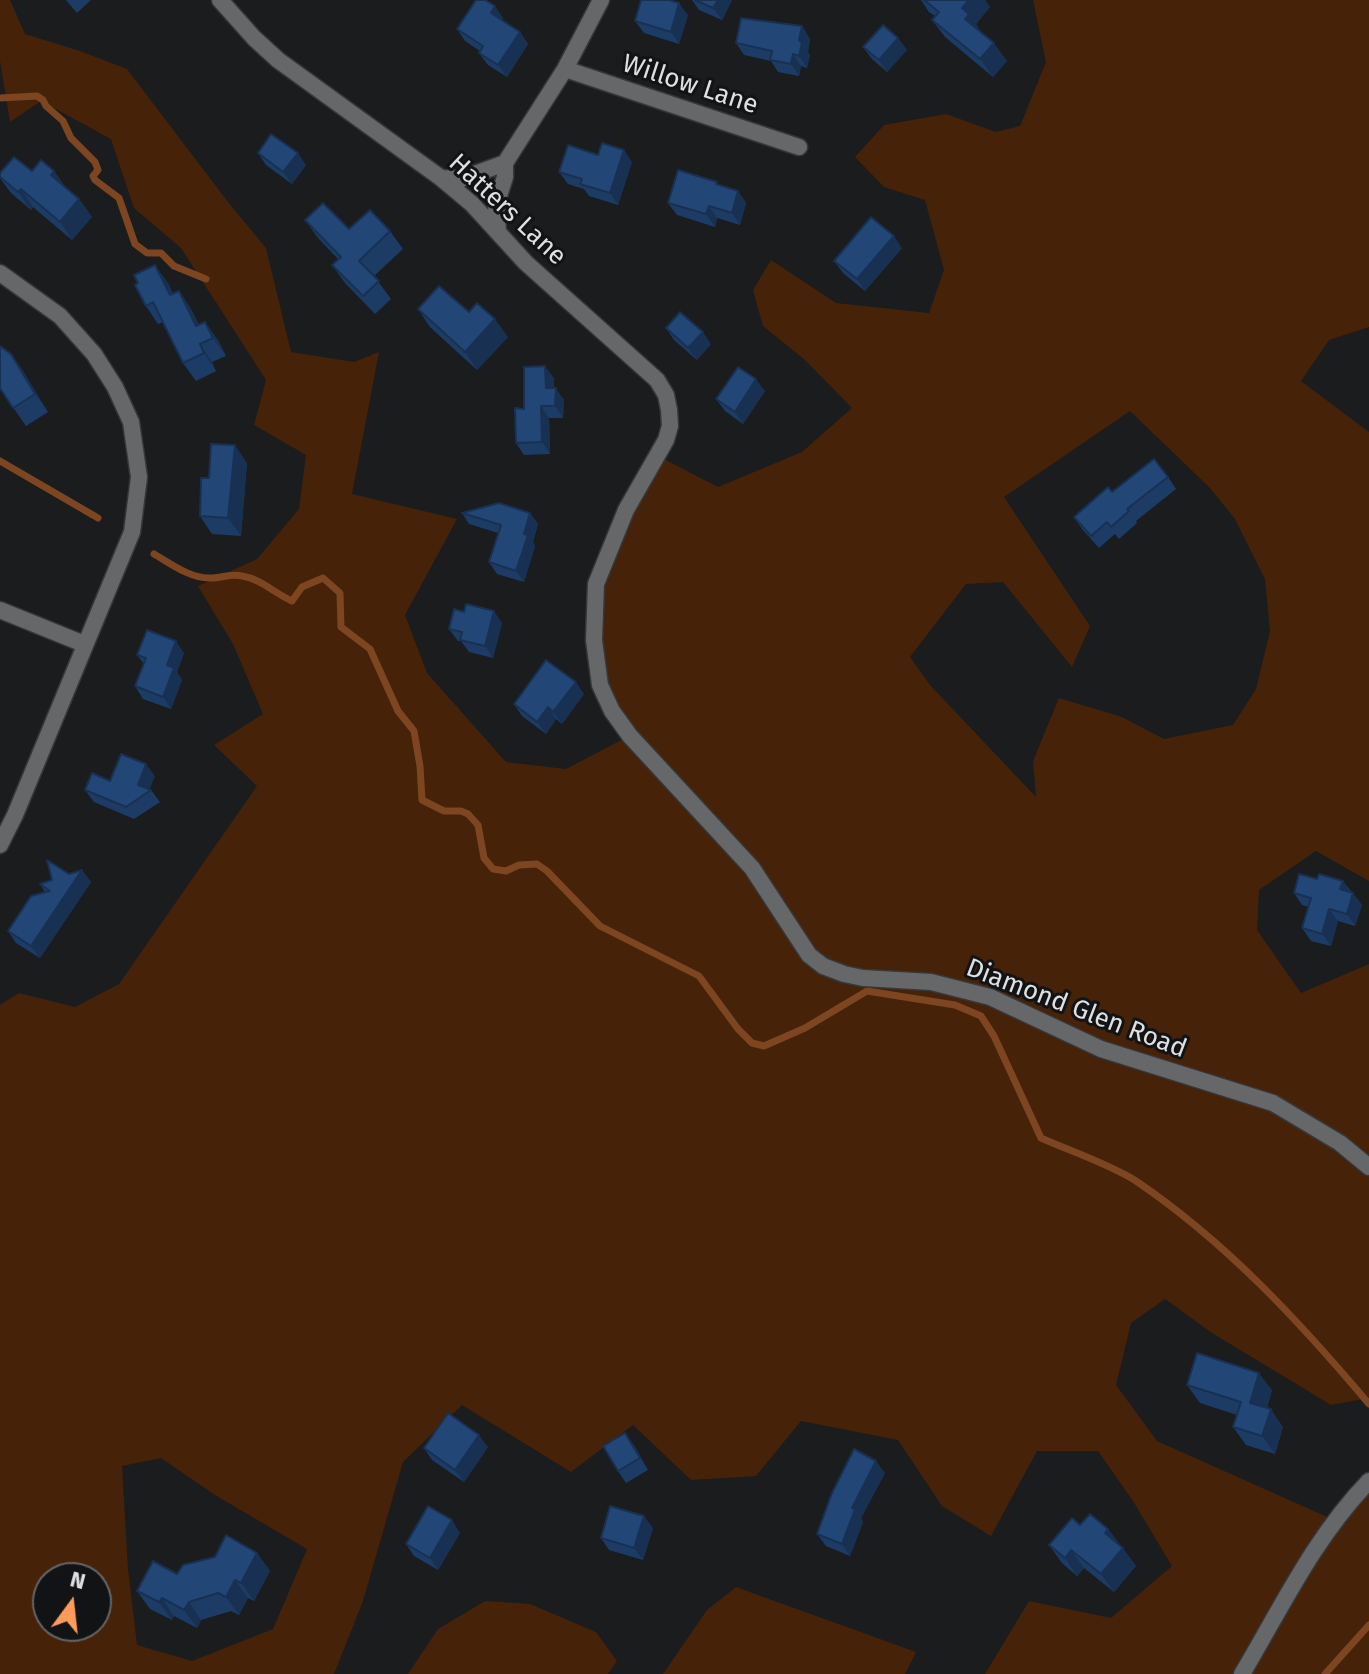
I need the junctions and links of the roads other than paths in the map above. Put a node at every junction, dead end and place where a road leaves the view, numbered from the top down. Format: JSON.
{"nodes":[{"id":1,"x":220,"y":0,"type":"edge"},
{"id":2,"x":601,"y":0,"type":"edge"},
{"id":3,"x":565,"y":69,"type":"junction"},
{"id":4,"x":799,"y":147,"type":"dead end"},
{"id":5,"x":505,"y":163,"type":"junction"},
{"id":6,"x":441,"y":178,"type":"junction"},
{"id":7,"x":498,"y":231,"type":"junction"},
{"id":8,"x":0,"y":273,"type":"edge"},
{"id":9,"x":669,"y":410,"type":"joint"},
{"id":10,"x":0,"y":610,"type":"edge"},
{"id":11,"x":84,"y":644,"type":"junction"},
{"id":12,"x":0,"y":845,"type":"edge"},
{"id":13,"x":1369,"y":1167,"type":"edge"},
{"id":14,"x":1369,"y":1481,"type":"edge"},
{"id":15,"x":1242,"y":1674,"type":"edge"}],
"edges":[{"from":1,"to":6,"type":"street","name":"Hatters Lane"},
{"from":2,"to":3,"type":"street"},
{"from":3,"to":4,"type":"street","name":"Willow Lane"},
{"from":3,"to":5,"type":"street"},
{"from":5,"to":6,"type":"street"},
{"from":5,"to":7,"type":"street"},
{"from":6,"to":7,"type":"street","name":"Hatters Lane"},
{"from":7,"to":9,"type":"street","name":"Hatters Lane"},
{"from":8,"to":11,"type":"street"},
{"from":9,"to":13,"type":"street","name":"Diamond Glen Road"},
{"from":10,"to":11,"type":"street"},
{"from":11,"to":12,"type":"street"},
{"from":14,"to":15,"type":"street"}]}
